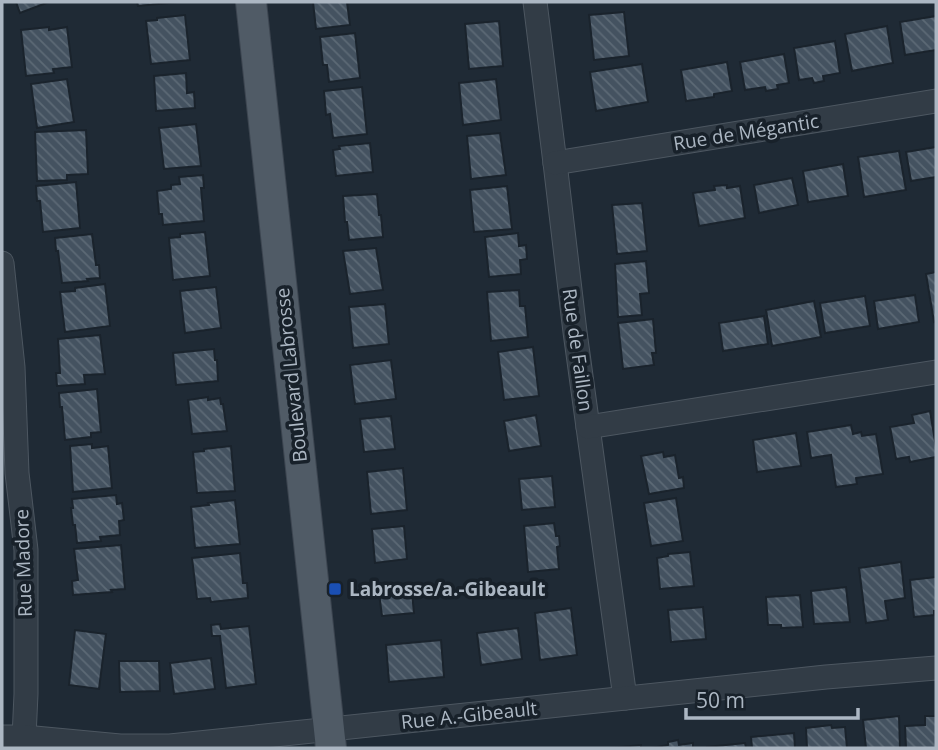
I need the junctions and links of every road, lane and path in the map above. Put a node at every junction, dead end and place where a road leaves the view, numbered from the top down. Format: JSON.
{"nodes":[{"id":1,"x":251,"y":2,"type":"edge"},
{"id":2,"x":535,"y":2,"type":"edge"},
{"id":3,"x":936,"y":101,"type":"edge"},
{"id":4,"x":555,"y":163,"type":"junction"},
{"id":5,"x":2,"y":263,"type":"edge"},
{"id":6,"x":936,"y":372,"type":"edge"},
{"id":7,"x":588,"y":427,"type":"junction"},
{"id":8,"x":9,"y":473,"type":"edge"},
{"id":9,"x":936,"y":668,"type":"edge"},
{"id":10,"x":625,"y":698,"type":"junction"},
{"id":11,"x":13,"y":737,"type":"edge"},
{"id":12,"x":330,"y":739,"type":"edge"}],
"edges":[{"from":1,"to":12,"type":"main road","name":"Boulevard Labrosse"},
{"from":2,"to":4,"type":"street","name":"Rue de Faillon"},
{"from":3,"to":4,"type":"street","name":"Rue de Mégantic"},
{"from":4,"to":7,"type":"street","name":"Rue de Faillon"},
{"from":5,"to":8,"type":"street","name":"Rue Madore"},
{"from":6,"to":7,"type":"street"},
{"from":7,"to":10,"type":"street","name":"Rue de Faillon"},
{"from":8,"to":11,"type":"street","name":"Rue Madore"},
{"from":9,"to":10,"type":"street","name":"Rue A.-Gibeault"},
{"from":10,"to":12,"type":"street","name":"Rue A.-Gibeault"},
{"from":11,"to":12,"type":"street","name":"Rue A.-Gibeault"}]}
